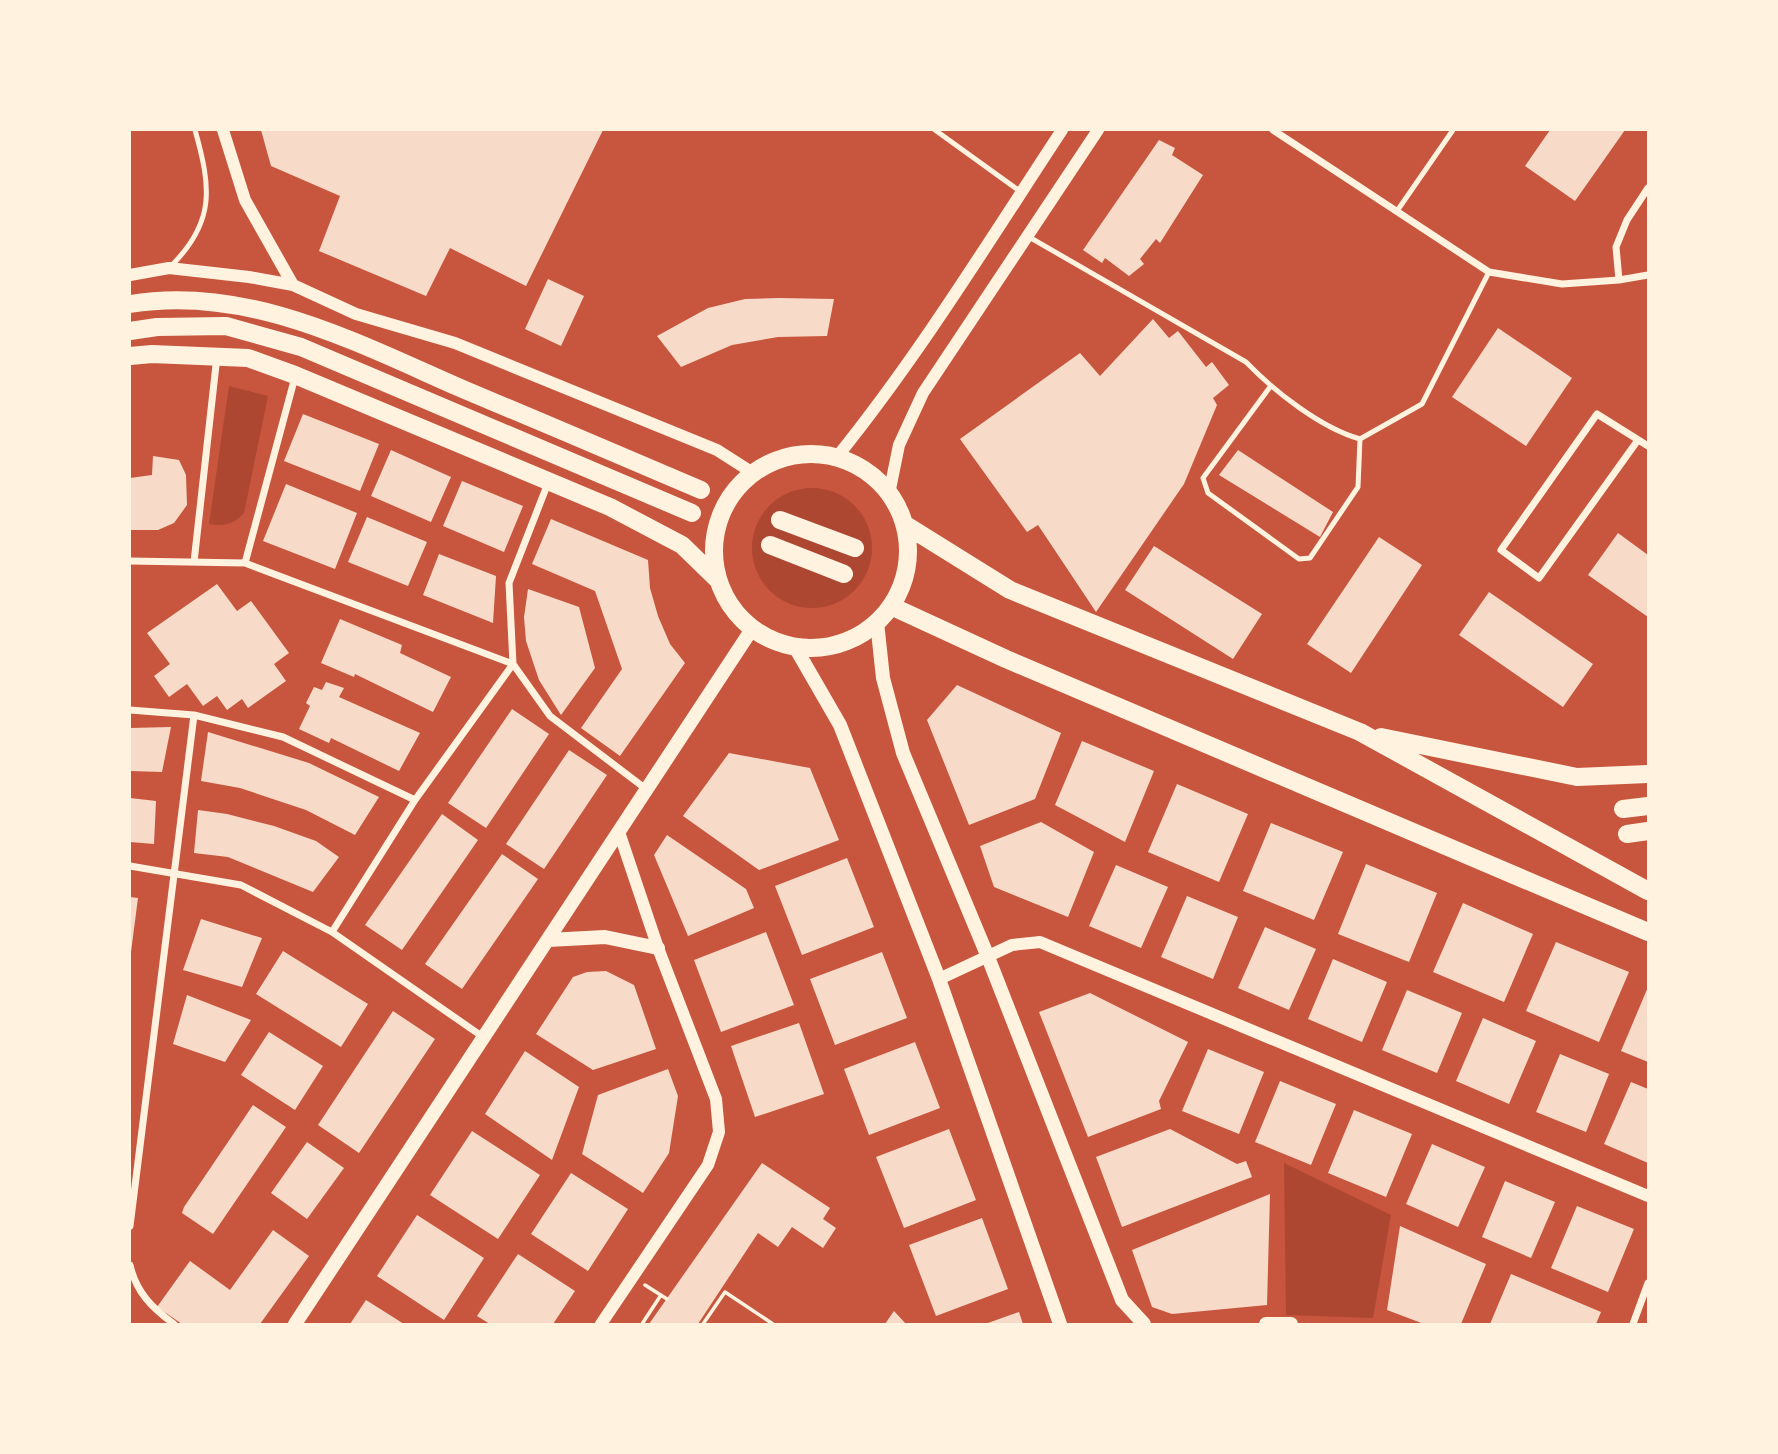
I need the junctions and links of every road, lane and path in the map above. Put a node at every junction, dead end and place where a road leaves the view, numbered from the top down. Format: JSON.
{"nodes":[{"id":1,"x":195,"y":130,"type":"edge"},
{"id":2,"x":223,"y":130,"type":"edge"},
{"id":3,"x":935,"y":130,"type":"edge"},
{"id":4,"x":1062,"y":130,"type":"edge"},
{"id":5,"x":1098,"y":130,"type":"edge"},
{"id":6,"x":1273,"y":130,"type":"edge"},
{"id":7,"x":1453,"y":130,"type":"edge"},
{"id":8,"x":1648,"y":188,"type":"edge"},
{"id":9,"x":1021,"y":192,"type":"junction"},
{"id":10,"x":1397,"y":211,"type":"junction"},
{"id":11,"x":1027,"y":236,"type":"junction"},
{"id":12,"x":169,"y":268,"type":"junction"},
{"id":13,"x":1489,"y":272,"type":"junction"},
{"id":14,"x":130,"y":275,"type":"edge"},
{"id":15,"x":1648,"y":275,"type":"edge"},
{"id":16,"x":1619,"y":280,"type":"junction"},
{"id":17,"x":293,"y":285,"type":"junction"},
{"id":18,"x":130,"y":304,"type":"edge"},
{"id":19,"x":130,"y":331,"type":"edge"},
{"id":20,"x":130,"y":356,"type":"edge"},
{"id":21,"x":217,"y":356,"type":"junction"},
{"id":22,"x":295,"y":375,"type":"junction"},
{"id":23,"x":1269,"y":387,"type":"junction"},
{"id":24,"x":1360,"y":439,"type":"junction"},
{"id":25,"x":1638,"y":440,"type":"junction"},
{"id":26,"x":1648,"y":446,"type":"edge"},
{"id":27,"x":836,"y":458,"type":"junction"},
{"id":28,"x":753,"y":473,"type":"junction"},
{"id":29,"x":550,"y":479,"type":"junction"},
{"id":30,"x":701,"y":490,"type":"dead end"},
{"id":31,"x":889,"y":494,"type":"junction"},
{"id":32,"x":691,"y":513,"type":"dead end"},
{"id":33,"x":780,"y":520,"type":"dead end"},
{"id":34,"x":904,"y":524,"type":"junction"},
{"id":35,"x":770,"y":545,"type":"dead end"},
{"id":36,"x":855,"y":548,"type":"dead end"},
{"id":37,"x":130,"y":561,"type":"edge"},
{"id":38,"x":194,"y":562,"type":"junction"},
{"id":39,"x":245,"y":563,"type":"junction"},
{"id":40,"x":844,"y":574,"type":"dead end"},
{"id":41,"x":718,"y":580,"type":"junction"},
{"id":42,"x":891,"y":606,"type":"junction"},
{"id":43,"x":877,"y":622,"type":"junction"},
{"id":44,"x":752,"y":629,"type":"junction"},
{"id":45,"x":795,"y":647,"type":"junction"},
{"id":46,"x":513,"y":664,"type":"junction"},
{"id":47,"x":130,"y":710,"type":"edge"},
{"id":48,"x":194,"y":715,"type":"junction"},
{"id":49,"x":1360,"y":732,"type":"junction"},
{"id":50,"x":1648,"y":774,"type":"edge"},
{"id":51,"x":646,"y":790,"type":"junction"},
{"id":52,"x":415,"y":800,"type":"junction"},
{"id":53,"x":1648,"y":806,"type":"edge"},
{"id":54,"x":1623,"y":809,"type":"dead end"},
{"id":55,"x":1648,"y":831,"type":"edge"},
{"id":56,"x":619,"y":832,"type":"junction"},
{"id":57,"x":1627,"y":834,"type":"dead end"},
{"id":58,"x":130,"y":866,"type":"edge"},
{"id":59,"x":173,"y":872,"type":"junction"},
{"id":60,"x":1640,"y":892,"type":"edge"},
{"id":61,"x":1648,"y":901,"type":"edge"},
{"id":62,"x":331,"y":932,"type":"junction"},
{"id":63,"x":1648,"y":932,"type":"edge"},
{"id":64,"x":548,"y":940,"type":"junction"},
{"id":65,"x":658,"y":948,"type":"junction"},
{"id":66,"x":988,"y":957,"type":"junction"},
{"id":67,"x":939,"y":979,"type":"junction"},
{"id":68,"x":484,"y":1037,"type":"junction"},
{"id":69,"x":130,"y":1146,"type":"edge"},
{"id":70,"x":139,"y":1147,"type":"junction"},
{"id":71,"x":1648,"y":1196,"type":"edge"},
{"id":72,"x":130,"y":1226,"type":"edge"},
{"id":73,"x":130,"y":1265,"type":"edge"},
{"id":74,"x":1648,"y":1283,"type":"edge"},
{"id":75,"x":645,"y":1285,"type":"dead end"},
{"id":76,"x":661,"y":1295,"type":"junction"},
{"id":77,"x":667,"y":1299,"type":"dead end"},
{"id":78,"x":174,"y":1325,"type":"edge"},
{"id":79,"x":295,"y":1325,"type":"edge"},
{"id":80,"x":601,"y":1325,"type":"edge"},
{"id":81,"x":642,"y":1325,"type":"edge"},
{"id":82,"x":703,"y":1325,"type":"edge"},
{"id":83,"x":773,"y":1325,"type":"edge"},
{"id":84,"x":1060,"y":1325,"type":"edge"},
{"id":85,"x":1144,"y":1325,"type":"edge"},
{"id":86,"x":1266,"y":1325,"type":"edge"},
{"id":87,"x":1290,"y":1325,"type":"edge"},
{"id":88,"x":1633,"y":1325,"type":"edge"}],
"edges":[{"from":1,"to":12,"type":"lane"},
{"from":2,"to":17,"type":"street"},
{"from":3,"to":9,"type":"lane"},
{"from":4,"to":9,"type":"street"},
{"from":5,"to":11,"type":"street"},
{"from":6,"to":10,"type":"street"},
{"from":7,"to":10,"type":"lane"},
{"from":8,"to":16,"type":"street"},
{"from":9,"to":27,"type":"street"},
{"from":10,"to":13,"type":"street"},
{"from":11,"to":23,"type":"lane"},
{"from":11,"to":31,"type":"street"},
{"from":12,"to":14,"type":"street"},
{"from":12,"to":17,"type":"street"},
{"from":13,"to":16,"type":"street"},
{"from":13,"to":24,"type":"lane"},
{"from":15,"to":16,"type":"street"},
{"from":17,"to":28,"type":"street"},
{"from":18,"to":30,"type":"main road"},
{"from":19,"to":32,"type":"main road"},
{"from":20,"to":21,"type":"main road"},
{"from":21,"to":22,"type":"main road"},
{"from":21,"to":38,"type":"street"},
{"from":22,"to":29,"type":"main road"},
{"from":22,"to":39,"type":"street"},
{"from":23,"to":24,"type":"lane"},
{"from":23,"to":24,"type":"lane"},
{"from":25,"to":25,"type":"street"},
{"from":25,"to":26,"type":"street"},
{"from":27,"to":28,"type":"main road"},
{"from":27,"to":31,"type":"main road"},
{"from":28,"to":41,"type":"main road"},
{"from":29,"to":41,"type":"main road"},
{"from":29,"to":46,"type":"street"},
{"from":31,"to":34,"type":"main road"},
{"from":33,"to":36,"type":"main road"},
{"from":34,"to":42,"type":"main road"},
{"from":34,"to":49,"type":"main road"},
{"from":35,"to":40,"type":"main road"},
{"from":37,"to":38,"type":"street"},
{"from":38,"to":39,"type":"street"},
{"from":39,"to":46,"type":"street"},
{"from":41,"to":44,"type":"main road"},
{"from":42,"to":43,"type":"main road"},
{"from":42,"to":63,"type":"main road"},
{"from":43,"to":45,"type":"main road"},
{"from":43,"to":66,"type":"main road"},
{"from":44,"to":45,"type":"main road"},
{"from":44,"to":51,"type":"main road"},
{"from":45,"to":67,"type":"main road"},
{"from":46,"to":51,"type":"street"},
{"from":46,"to":52,"type":"street"},
{"from":47,"to":48,"type":"street"},
{"from":48,"to":52,"type":"street"},
{"from":48,"to":59,"type":"street"},
{"from":49,"to":50,"type":"main road"},
{"from":49,"to":60,"type":"main road"},
{"from":51,"to":56,"type":"main road"},
{"from":52,"to":62,"type":"street"},
{"from":53,"to":54,"type":"main road"},
{"from":55,"to":57,"type":"main road"},
{"from":56,"to":64,"type":"main road"},
{"from":56,"to":65,"type":"street"},
{"from":58,"to":59,"type":"street"},
{"from":59,"to":62,"type":"street"},
{"from":59,"to":70,"type":"street"},
{"from":60,"to":61,"type":"main road"},
{"from":62,"to":68,"type":"street"},
{"from":64,"to":65,"type":"main road"},
{"from":64,"to":68,"type":"main road"},
{"from":65,"to":80,"type":"street"},
{"from":66,"to":67,"type":"street"},
{"from":66,"to":71,"type":"street"},
{"from":66,"to":85,"type":"main road"},
{"from":67,"to":84,"type":"main road"},
{"from":68,"to":79,"type":"main road"},
{"from":69,"to":70,"type":"street"},
{"from":70,"to":72,"type":"street"},
{"from":73,"to":78,"type":"street"},
{"from":74,"to":88,"type":"street"},
{"from":75,"to":76,"type":"path"},
{"from":76,"to":77,"type":"path"},
{"from":76,"to":81,"type":"path"},
{"from":82,"to":83,"type":"path"},
{"from":86,"to":87,"type":"main road"}]}
